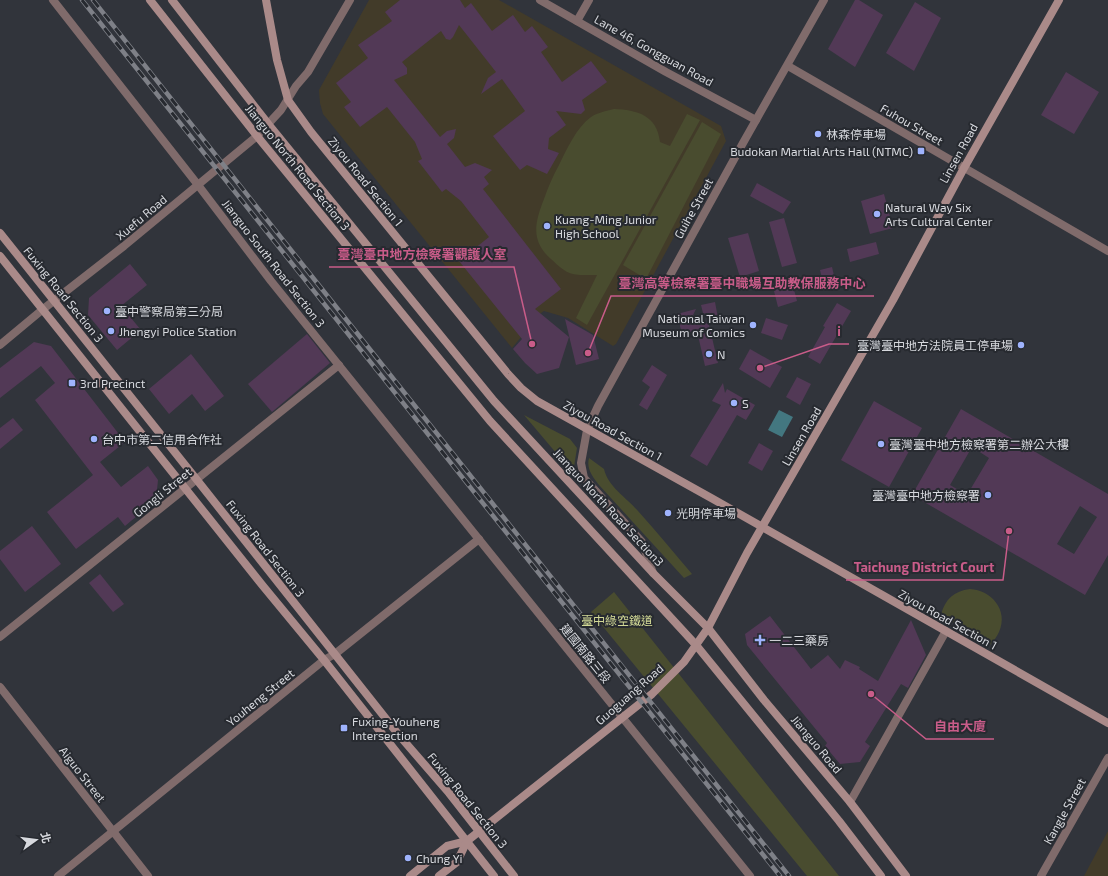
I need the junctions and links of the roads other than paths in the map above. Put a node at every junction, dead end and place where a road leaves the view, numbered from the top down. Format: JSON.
{"nodes":[{"id":1,"x":53,"y":0,"type":"edge"},
{"id":2,"x":150,"y":0,"type":"edge"},
{"id":3,"x":172,"y":0,"type":"edge"},
{"id":4,"x":266,"y":0,"type":"edge"},
{"id":5,"x":350,"y":0,"type":"edge"},
{"id":6,"x":540,"y":0,"type":"edge"},
{"id":7,"x":589,"y":0,"type":"edge"},
{"id":8,"x":824,"y":0,"type":"edge"},
{"id":9,"x":1059,"y":0,"type":"edge"},
{"id":10,"x":577,"y":21,"type":"junction"},
{"id":11,"x":788,"y":66,"type":"junction"},
{"id":12,"x":288,"y":100,"type":"junction"},
{"id":13,"x":756,"y":120,"type":"junction"},
{"id":14,"x":269,"y":124,"type":"junction"},
{"id":15,"x":258,"y":136,"type":"junction"},
{"id":16,"x":964,"y":168,"type":"junction"},
{"id":17,"x":198,"y":185,"type":"junction"},
{"id":18,"x":0,"y":233,"type":"edge"},
{"id":19,"x":1108,"y":251,"type":"edge"},
{"id":20,"x":0,"y":256,"type":"edge"},
{"id":21,"x":54,"y":301,"type":"junction"},
{"id":22,"x":42,"y":310,"type":"junction"},
{"id":23,"x":0,"y":345,"type":"edge"},
{"id":24,"x":339,"y":365,"type":"junction"},
{"id":25,"x":587,"y":430,"type":"junction"},
{"id":26,"x":197,"y":480,"type":"junction"},
{"id":27,"x":186,"y":489,"type":"junction"},
{"id":28,"x":762,"y":528,"type":"junction"},
{"id":29,"x":479,"y":539,"type":"junction"},
{"id":30,"x":654,"y":574,"type":"junction"},
{"id":31,"x":708,"y":628,"type":"junction"},
{"id":32,"x":946,"y":631,"type":"junction"},
{"id":33,"x":0,"y":637,"type":"edge"},
{"id":34,"x":696,"y":645,"type":"junction"},
{"id":35,"x":335,"y":654,"type":"junction"},
{"id":36,"x":324,"y":660,"type":"junction"},
{"id":37,"x":0,"y":687,"type":"edge"},
{"id":38,"x":622,"y":717,"type":"junction"},
{"id":39,"x":1108,"y":723,"type":"edge"},
{"id":40,"x":1108,"y":758,"type":"edge"},
{"id":41,"x":850,"y":802,"type":"junction"},
{"id":42,"x":113,"y":832,"type":"junction"},
{"id":43,"x":479,"y":832,"type":"junction"},
{"id":44,"x":467,"y":841,"type":"junction"},
{"id":45,"x":58,"y":876,"type":"edge"},
{"id":46,"x":148,"y":876,"type":"edge"},
{"id":47,"x":410,"y":876,"type":"edge"},
{"id":48,"x":439,"y":876,"type":"edge"},
{"id":49,"x":494,"y":876,"type":"edge"},
{"id":50,"x":514,"y":876,"type":"edge"},
{"id":51,"x":750,"y":876,"type":"edge"},
{"id":52,"x":881,"y":876,"type":"edge"},
{"id":53,"x":906,"y":876,"type":"edge"},
{"id":54,"x":1042,"y":876,"type":"edge"}],
"edges":[{"from":1,"to":17,"type":"street","name":"Jianguo South Road Section 3"},
{"from":2,"to":15,"type":"street","name":"Jianguo North Road Section 3"},
{"from":3,"to":14,"type":"street","name":"Jianguo North Road Section 3"},
{"from":4,"to":12,"type":"street","name":"Ziyou Road Section 1"},
{"from":5,"to":12,"type":"street","name":"Xuefu Road"},
{"from":6,"to":10,"type":"street","name":"Lane 46, Gongguan Road"},
{"from":7,"to":10,"type":"street"},
{"from":8,"to":11,"type":"street","name":"Guihe Street"},
{"from":9,"to":16,"type":"street","name":"Linsen Road"},
{"from":10,"to":13,"type":"street","name":"Lane 46, Gongguan Road"},
{"from":11,"to":13,"type":"street","name":"Guihe Street"},
{"from":11,"to":16,"type":"street","name":"Fuhou Street"},
{"from":12,"to":14,"type":"street","name":"Xuefu Road"},
{"from":12,"to":25,"type":"street","name":"Ziyou Road Section 1"},
{"from":13,"to":25,"type":"street","name":"Guihe Street"},
{"from":14,"to":15,"type":"street","name":"Xuefu Road"},
{"from":14,"to":30,"type":"street","name":"Jianguo North Road Section3"},
{"from":15,"to":17,"type":"street","name":"Xuefu Road"},
{"from":15,"to":34,"type":"street","name":"Jianguo North Road Section 3"},
{"from":16,"to":19,"type":"street","name":"Fuhou Street"},
{"from":16,"to":28,"type":"street","name":"Linsen Road"},
{"from":17,"to":21,"type":"street","name":"Xuefu Road"},
{"from":17,"to":24,"type":"street","name":"Jianguo South Road Section 3"},
{"from":18,"to":21,"type":"street","name":"Fuxing Road Section 3"},
{"from":20,"to":22,"type":"street","name":"Fuxing Road Section 3"},
{"from":21,"to":22,"type":"street","name":"Xuefu Road"},
{"from":21,"to":26,"type":"street","name":"Fuxing Road Section 3"},
{"from":22,"to":23,"type":"street","name":"Xuefu Road"},
{"from":22,"to":27,"type":"street","name":"Fuxing Road Section 3"},
{"from":24,"to":26,"type":"street","name":"Gongli Street"},
{"from":24,"to":29,"type":"street","name":"Jianguo South Road Section 3"},
{"from":25,"to":28,"type":"street","name":"Ziyou Road Section 1"},
{"from":25,"to":30,"type":"street","name":"Guihe Street"},
{"from":26,"to":27,"type":"street","name":"Gongli Street"},
{"from":26,"to":35,"type":"street","name":"Fuxing Road Section 3"},
{"from":27,"to":33,"type":"street","name":"Gongli Street"},
{"from":27,"to":36,"type":"street","name":"Fuxing Road Section 3"},
{"from":28,"to":31,"type":"street","name":"Guoguang Road"},
{"from":28,"to":32,"type":"street","name":"Ziyou Road Section 1"},
{"from":29,"to":35,"type":"street","name":"Youheng Street"},
{"from":29,"to":38,"type":"street","name":"建國南路三段"},
{"from":30,"to":31,"type":"street","name":"Jianguo North Road Section3"},
{"from":31,"to":34,"type":"street","name":"Guoguang Road"},
{"from":31,"to":41,"type":"street","name":"Jianguo Road"},
{"from":32,"to":39,"type":"street","name":"Ziyou Road Section 1"},
{"from":32,"to":41,"type":"street"},
{"from":34,"to":38,"type":"street","name":"Guoguang Road"},
{"from":34,"to":52,"type":"street"},
{"from":35,"to":36,"type":"street","name":"Youheng Street"},
{"from":35,"to":43,"type":"street","name":"Fuxing Road Section 3"},
{"from":36,"to":42,"type":"street","name":"Youheng Street"},
{"from":36,"to":44,"type":"street","name":"Fuxing Road Section 3"},
{"from":37,"to":42,"type":"street","name":"Aiguo Street"},
{"from":38,"to":43,"type":"street","name":"Guoguang Road"},
{"from":38,"to":51,"type":"street","name":"建國南路三段"},
{"from":40,"to":54,"type":"street","name":"Kangle Street"},
{"from":41,"to":53,"type":"street","name":"Jianguo Road"},
{"from":42,"to":45,"type":"street","name":"Youheng Street"},
{"from":42,"to":46,"type":"street","name":"Aiguo Street"},
{"from":43,"to":44,"type":"street","name":"Guoguang Road"},
{"from":43,"to":50,"type":"street","name":"Fuxing Road Section 3"},
{"from":44,"to":47,"type":"street","name":"Guoguang Road"},
{"from":44,"to":48,"type":"street","name":"Guoguang Road"},
{"from":44,"to":49,"type":"street","name":"Fuxing Road Section 3"}]}
